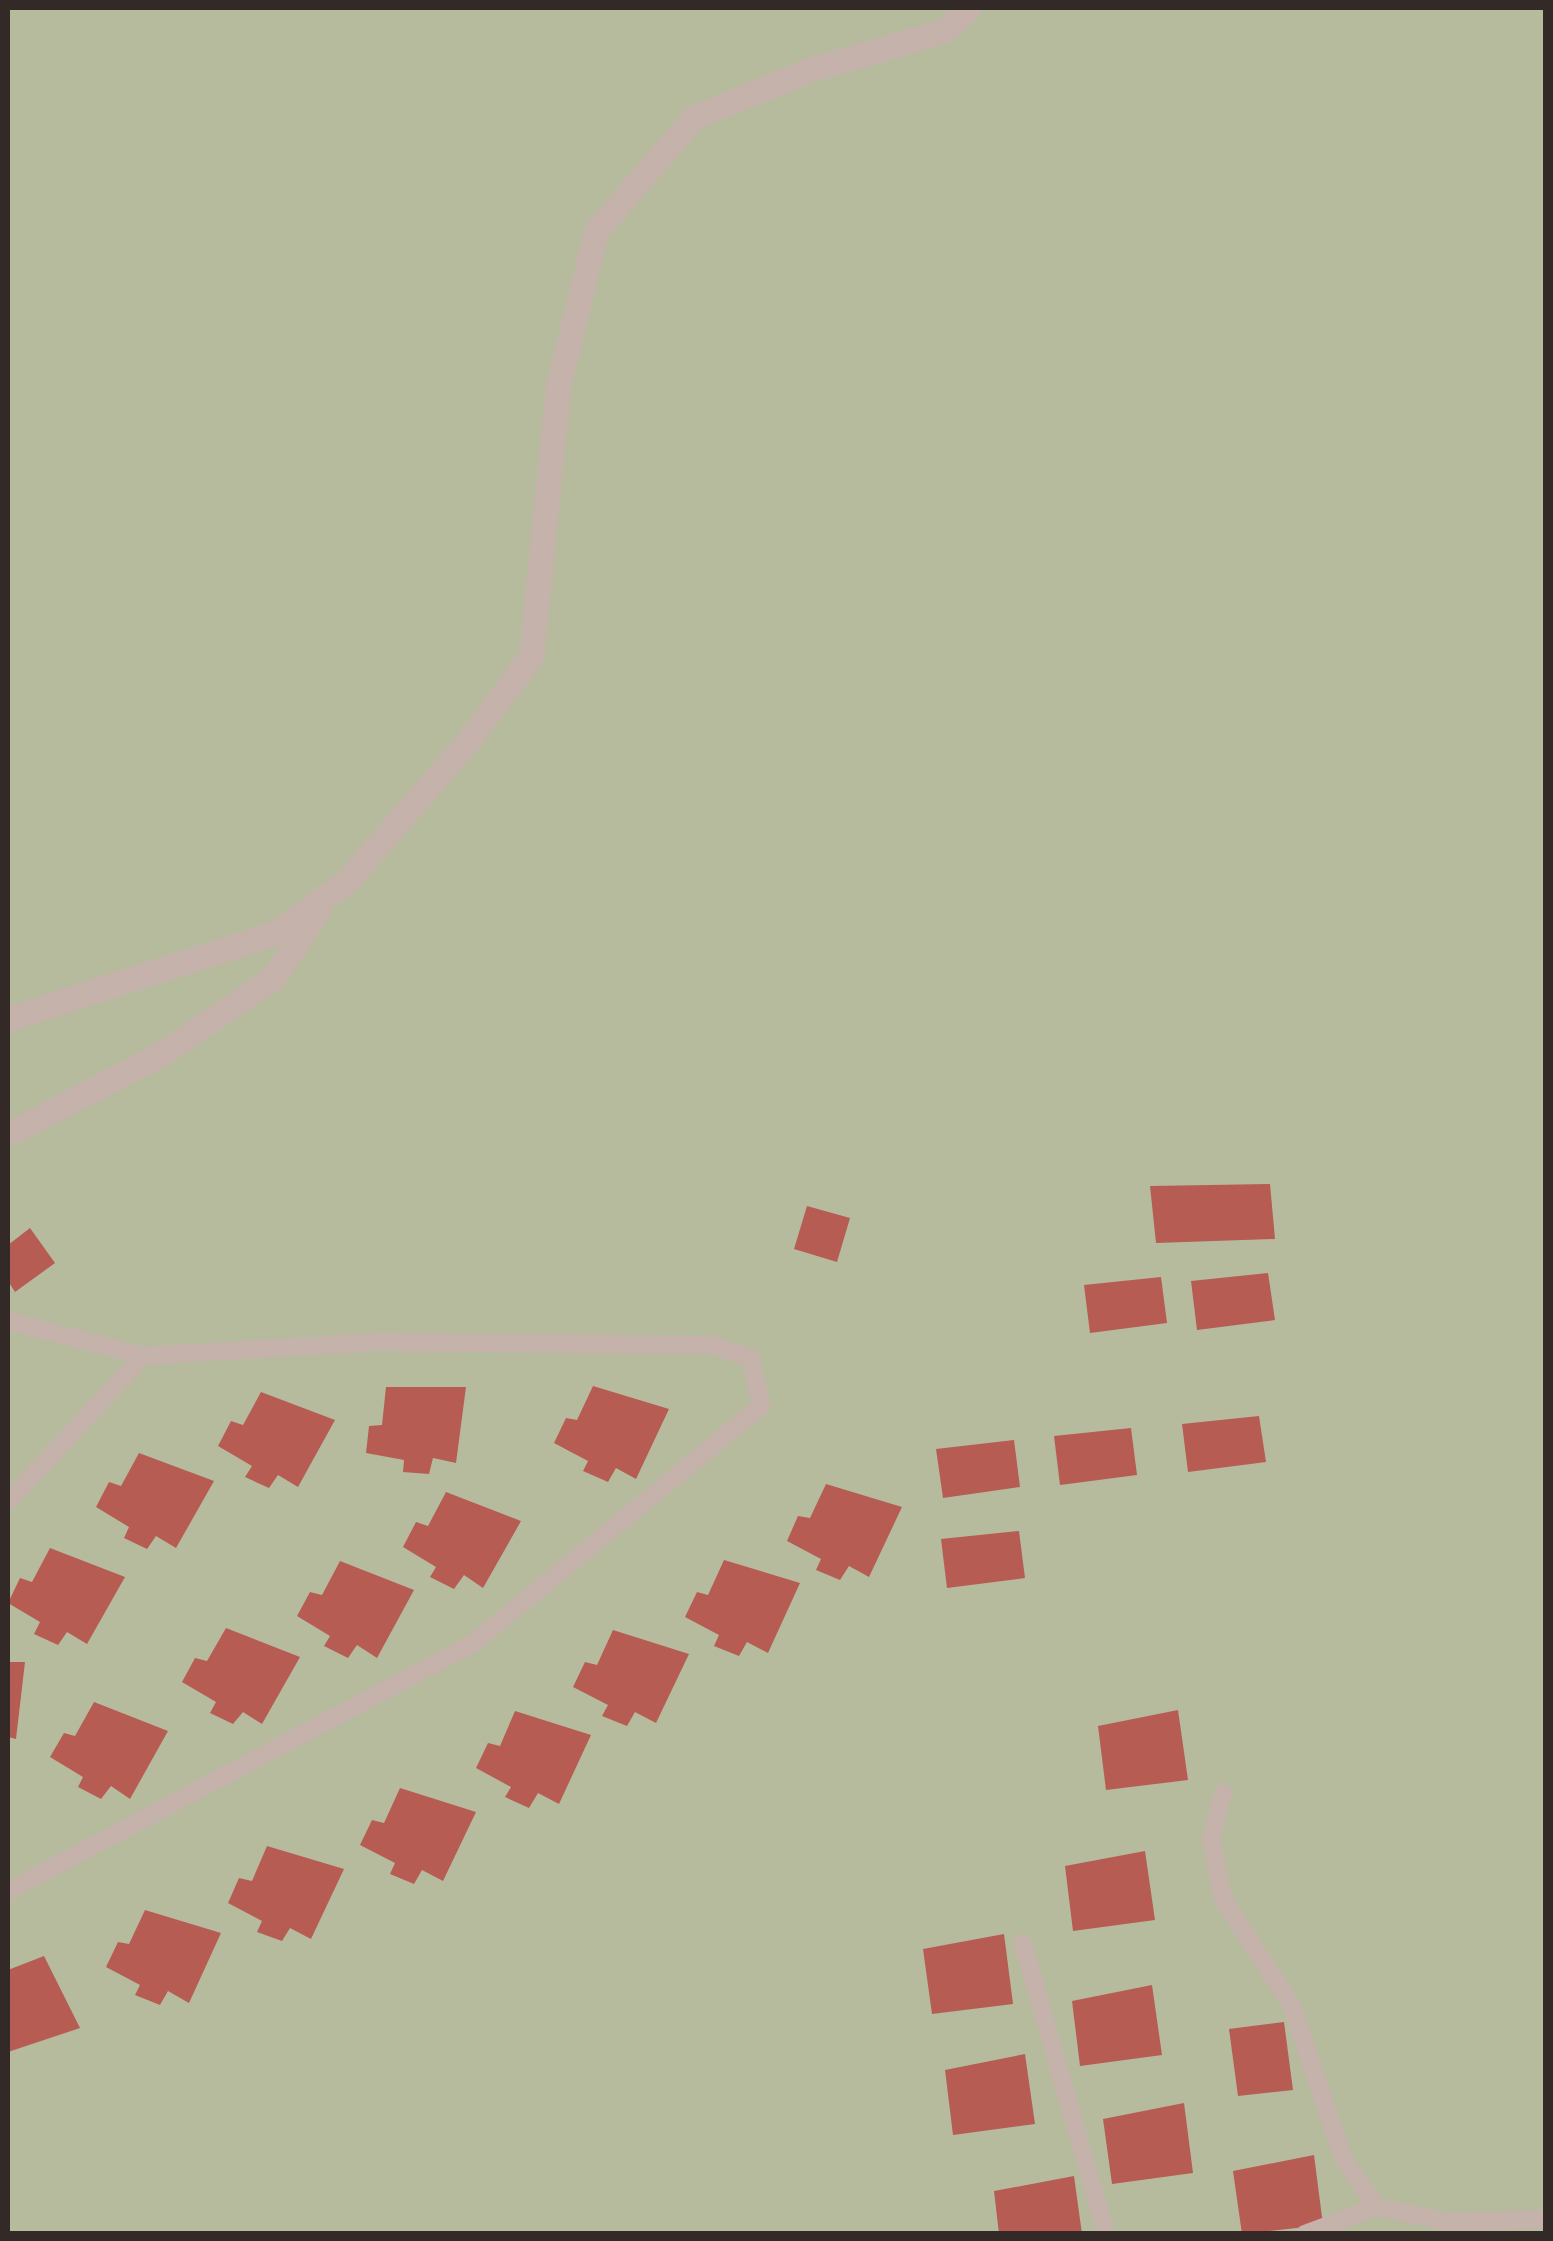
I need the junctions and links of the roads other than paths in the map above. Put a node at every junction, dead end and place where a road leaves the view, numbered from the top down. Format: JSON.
{"nodes":[{"id":1,"x":969,"y":8,"type":"edge"},
{"id":2,"x":328,"y":895,"type":"junction"},
{"id":3,"x":8,"y":1019,"type":"edge"},
{"id":4,"x":8,"y":1134,"type":"edge"},
{"id":5,"x":8,"y":1320,"type":"edge"},
{"id":6,"x":143,"y":1356,"type":"junction"},
{"id":7,"x":8,"y":1502,"type":"edge"},
{"id":8,"x":1223,"y":1792,"type":"dead end"},
{"id":9,"x":8,"y":1891,"type":"edge"},
{"id":10,"x":1023,"y":1943,"type":"dead end"},
{"id":11,"x":1377,"y":2207,"type":"junction"},
{"id":12,"x":1546,"y":2219,"type":"edge"},
{"id":13,"x":1106,"y":2234,"type":"edge"},
{"id":14,"x":1304,"y":2234,"type":"edge"}],
"edges":[{"from":1,"to":2,"type":"street"},
{"from":2,"to":3,"type":"street"},
{"from":2,"to":4,"type":"street"},
{"from":5,"to":6,"type":"lane"},
{"from":6,"to":7,"type":"lane"},
{"from":6,"to":9,"type":"lane"},
{"from":8,"to":11,"type":"lane"},
{"from":10,"to":13,"type":"lane"},
{"from":11,"to":12,"type":"lane"},
{"from":11,"to":14,"type":"lane"}]}
